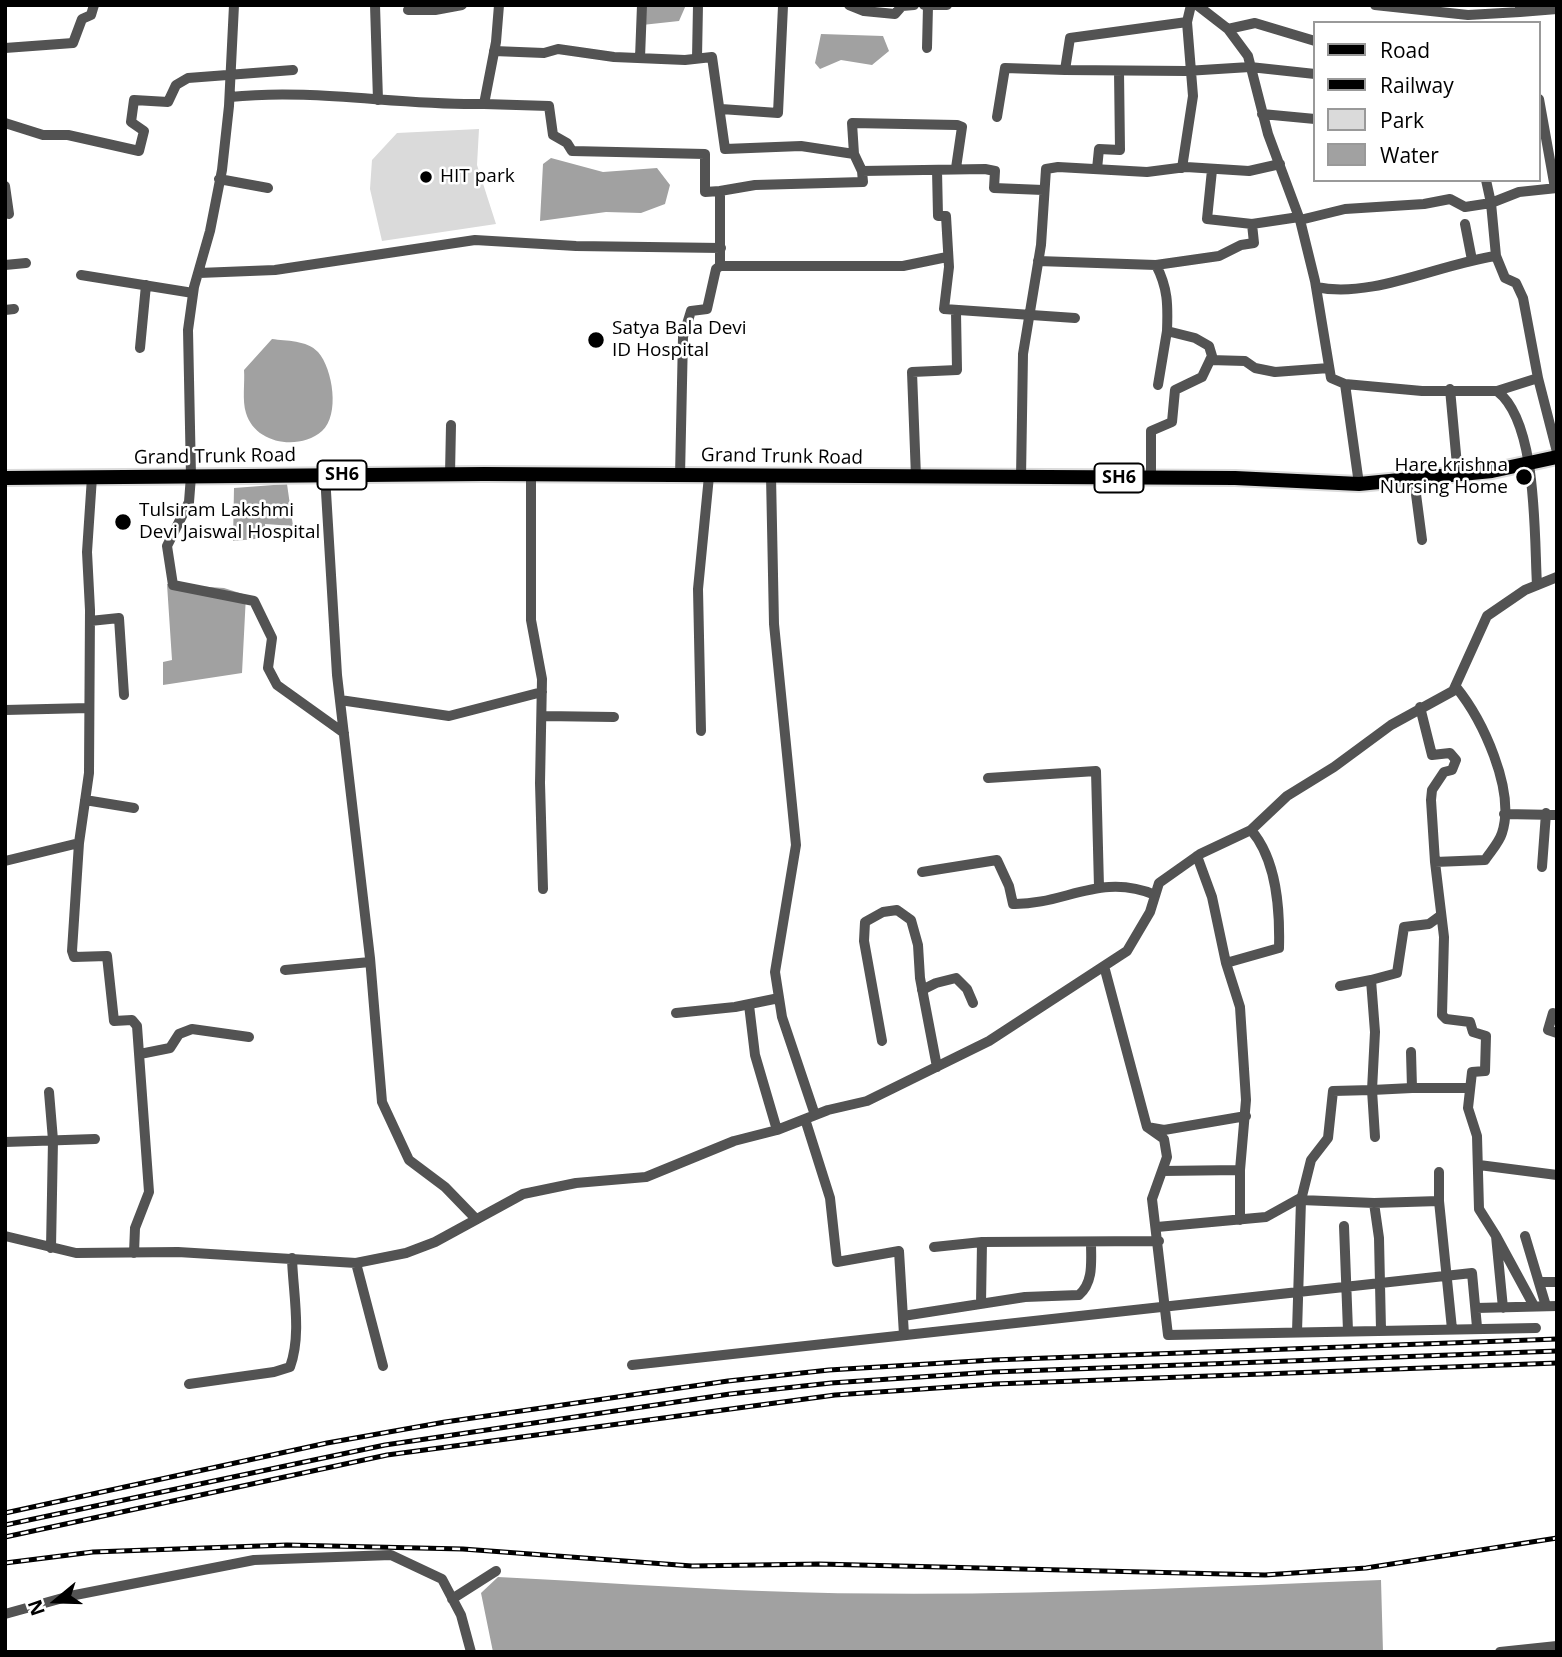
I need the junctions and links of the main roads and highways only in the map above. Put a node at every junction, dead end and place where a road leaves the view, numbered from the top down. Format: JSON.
{"nodes":[{"id":1,"x":1557,"y":454,"type":"edge"},
{"id":2,"x":5,"y":478,"type":"edge"}],
"edges":[{"from":1,"to":2,"type":"main road","name":"Grand Trunk Road","number":"SH6"}]}
